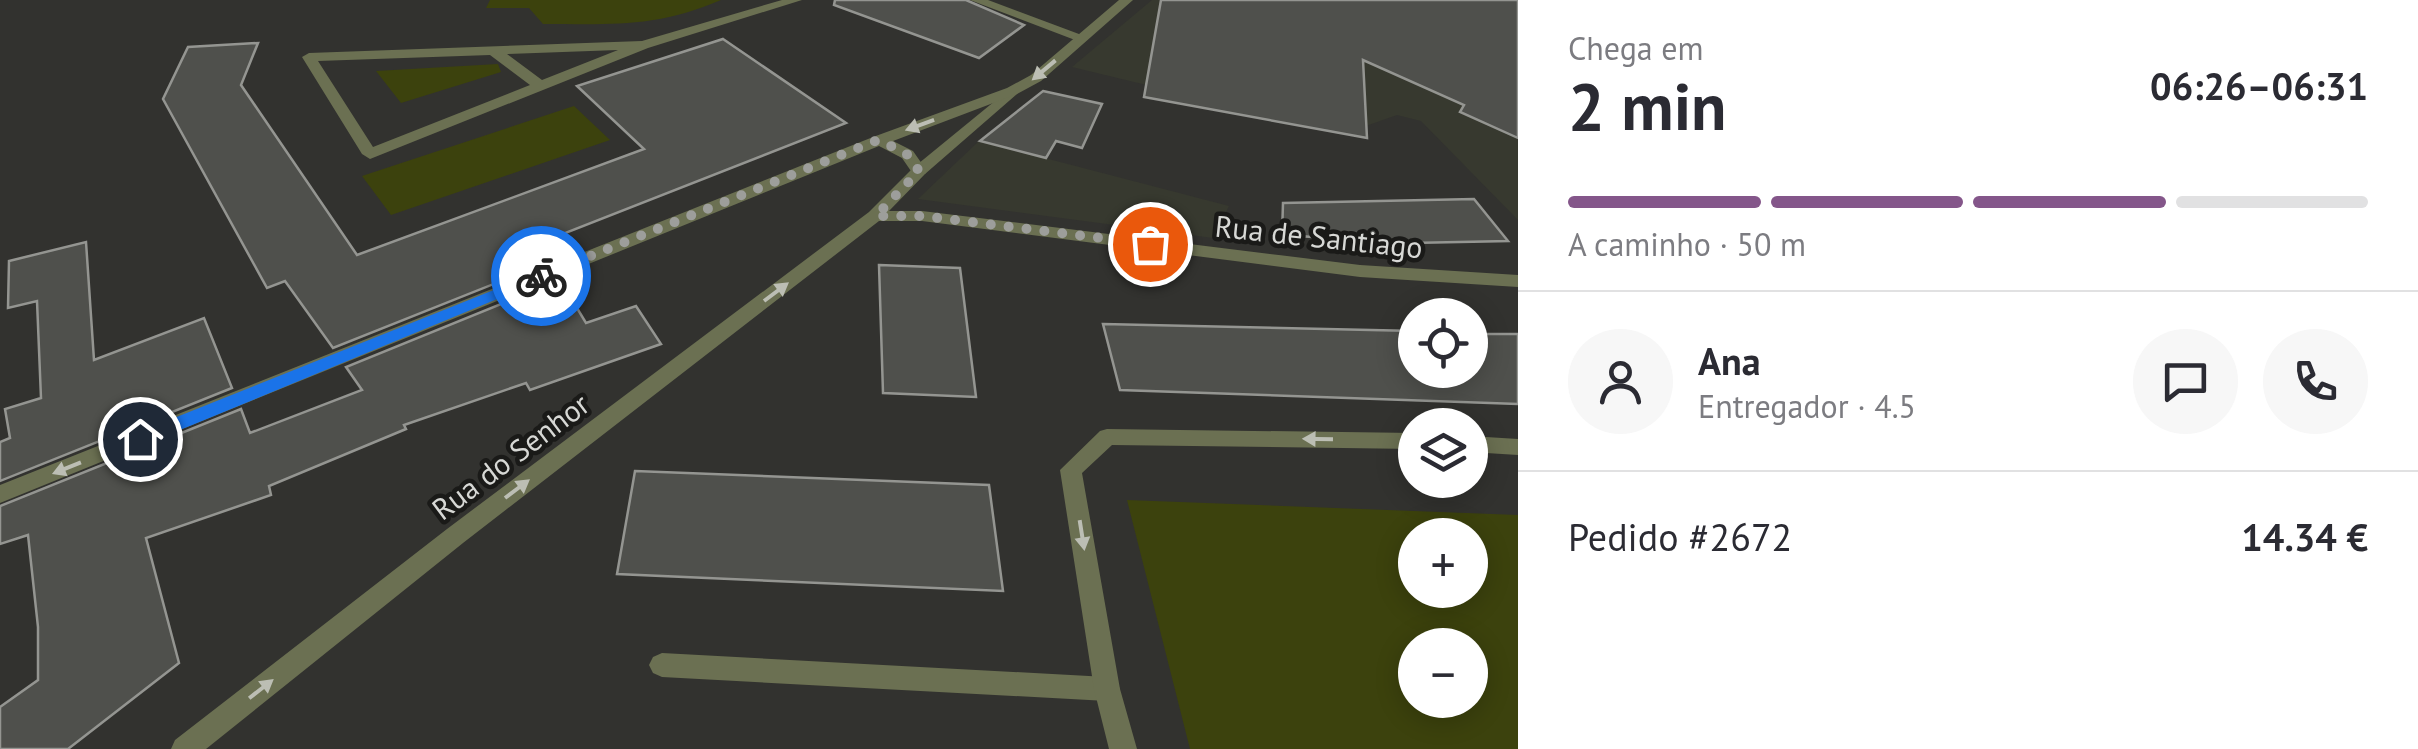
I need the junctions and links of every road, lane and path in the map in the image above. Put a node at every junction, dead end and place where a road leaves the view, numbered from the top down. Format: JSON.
{"nodes":[{"id":1,"x":796,"y":0,"type":"edge"},
{"id":2,"x":976,"y":0,"type":"edge"},
{"id":3,"x":1127,"y":0,"type":"edge"},
{"id":4,"x":1080,"y":37,"type":"junction"},
{"id":5,"x":643,"y":45,"type":"junction"},
{"id":6,"x":494,"y":50,"type":"junction"},
{"id":7,"x":540,"y":86,"type":"junction"},
{"id":8,"x":1012,"y":91,"type":"junction"},
{"id":9,"x":878,"y":140,"type":"junction"},
{"id":10,"x":919,"y":171,"type":"junction"},
{"id":11,"x":876,"y":216,"type":"junction"},
{"id":12,"x":1518,"y":282,"type":"edge"},
{"id":13,"x":1398,"y":440,"type":"edge"},
{"id":14,"x":1488,"y":445,"type":"edge"},
{"id":15,"x":1518,"y":447,"type":"edge"},
{"id":16,"x":0,"y":494,"type":"edge"},
{"id":17,"x":662,"y":665,"type":"dead end"},
{"id":18,"x":1107,"y":689,"type":"junction"},
{"id":19,"x":184,"y":749,"type":"edge"},
{"id":20,"x":1123,"y":749,"type":"edge"}],
"edges":[{"from":1,"to":5,"type":"street"},
{"from":2,"to":4,"type":"street"},
{"from":3,"to":4,"type":"street"},
{"from":4,"to":8,"type":"street","one_way":true},
{"from":5,"to":6,"type":"street"},
{"from":5,"to":7,"type":"street"},
{"from":6,"to":7,"type":"street"},
{"from":6,"to":7,"type":"street"},
{"from":8,"to":9,"type":"street","one_way":true},
{"from":8,"to":10,"type":"street","name":"Rua do Senhor"},
{"from":9,"to":10,"type":"street"},
{"from":9,"to":16,"type":"street","one_way":true},
{"from":10,"to":11,"type":"street","name":"Rua do Senhor"},
{"from":11,"to":12,"type":"street","name":"Rua de Santiago"},
{"from":19,"to":11,"type":"street","name":"Rua do Senhor","one_way":true},
{"from":13,"to":18,"type":"street","one_way":true},
{"from":14,"to":15,"type":"street"},
{"from":17,"to":18,"type":"street"},
{"from":18,"to":20,"type":"street"}]}
